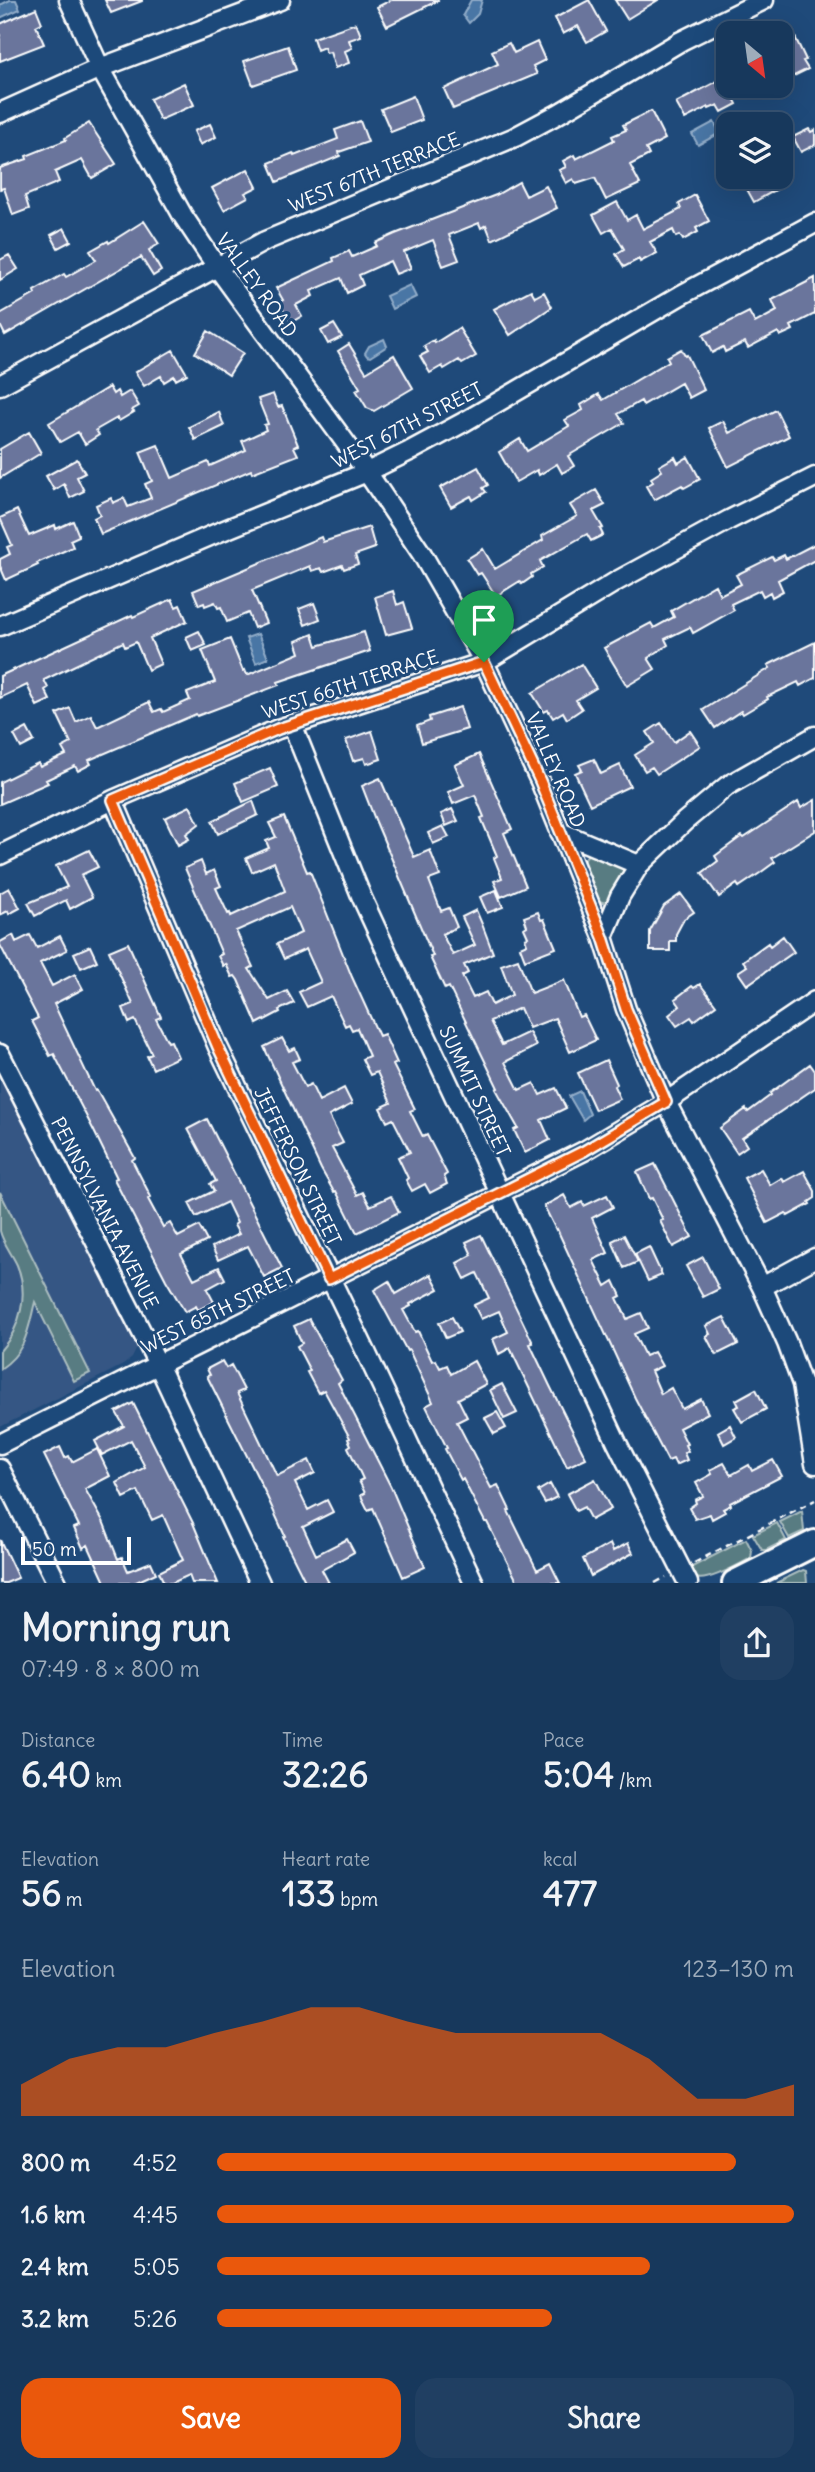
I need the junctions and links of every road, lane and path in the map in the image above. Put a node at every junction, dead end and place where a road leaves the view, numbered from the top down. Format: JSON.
{"nodes":[{"id":1,"x":69,"y":0,"type":"edge"},
{"id":2,"x":280,"y":0,"type":"edge"},
{"id":3,"x":764,"y":0,"type":"edge"},
{"id":4,"x":100,"y":68,"type":"junction"},
{"id":5,"x":0,"y":113,"type":"edge"},
{"id":6,"x":815,"y":223,"type":"edge"},
{"id":7,"x":217,"y":267,"type":"junction"},
{"id":8,"x":0,"y":385,"type":"edge"},
{"id":9,"x":367,"y":472,"type":"junction"},
{"id":10,"x":815,"y":477,"type":"edge"},
{"id":11,"x":0,"y":626,"type":"edge"},
{"id":12,"x":484,"y":662,"type":"junction"},
{"id":13,"x":292,"y":724,"type":"junction"},
{"id":14,"x":815,"y":736,"type":"edge"},
{"id":15,"x":113,"y":800,"type":"junction"},
{"id":16,"x":560,"y":832,"type":"junction"},
{"id":17,"x":0,"y":855,"type":"edge"},
{"id":18,"x":639,"y":864,"type":"junction"},
{"id":19,"x":603,"y":937,"type":"junction"},
{"id":20,"x":815,"y":1001,"type":"edge"},
{"id":21,"x":0,"y":1054,"type":"edge"},
{"id":22,"x":666,"y":1102,"type":"junction"},
{"id":23,"x":499,"y":1193,"type":"junction"},
{"id":24,"x":815,"y":1258,"type":"edge"},
{"id":25,"x":329,"y":1279,"type":"junction"},
{"id":26,"x":762,"y":1287,"type":"junction"},
{"id":27,"x":158,"y":1364,"type":"junction"},
{"id":28,"x":0,"y":1444,"type":"edge"},
{"id":29,"x":815,"y":1464,"type":"edge"},
{"id":30,"x":0,"y":1469,"type":"edge"},
{"id":31,"x":815,"y":1500,"type":"edge"},
{"id":32,"x":815,"y":1543,"type":"edge"},
{"id":33,"x":685,"y":1576,"type":"edge"},
{"id":34,"x":57,"y":1583,"type":"edge"},
{"id":35,"x":260,"y":1583,"type":"edge"},
{"id":36,"x":474,"y":1583,"type":"edge"},
{"id":37,"x":655,"y":1583,"type":"edge"},
{"id":38,"x":735,"y":1583,"type":"edge"}],
"edges":[{"from":1,"to":4,"type":"street","name":"VALLEY ROAD"},
{"from":2,"to":4,"type":"street"},
{"from":3,"to":7,"type":"street","name":"WEST 67TH TERRACE"},
{"from":4,"to":5,"type":"street"},
{"from":4,"to":7,"type":"street","name":"VALLEY ROAD"},
{"from":6,"to":9,"type":"street","name":"WEST 67TH STREET"},
{"from":7,"to":8,"type":"street","name":"WEST 67TH TERRACE"},
{"from":7,"to":9,"type":"street","name":"VALLEY ROAD"},
{"from":9,"to":11,"type":"street","name":"WEST 67TH STREET"},
{"from":9,"to":12,"type":"street","name":"VALLEY ROAD"},
{"from":10,"to":12,"type":"street","name":"WEST 66TH TERRACE"},
{"from":12,"to":13,"type":"street","name":"WEST 66TH TERRACE"},
{"from":12,"to":16,"type":"street","name":"VALLEY ROAD"},
{"from":13,"to":15,"type":"street","name":"WEST 66TH TERRACE"},
{"from":13,"to":23,"type":"street","name":"SUMMIT STREET"},
{"from":14,"to":18,"type":"street"},
{"from":15,"to":17,"type":"street","name":"WEST 66TH TERRACE"},
{"from":15,"to":25,"type":"street","name":"JEFFERSON STREET"},
{"from":16,"to":18,"type":"street"},
{"from":16,"to":19,"type":"street","name":"VALLEY ROAD"},
{"from":18,"to":19,"type":"street"},
{"from":19,"to":22,"type":"street","name":"VALLEY ROAD"},
{"from":20,"to":22,"type":"street","name":"WEST 65TH STREET"},
{"from":21,"to":27,"type":"street","name":"PENNSYLVANIA AVENUE"},
{"from":22,"to":23,"type":"street","name":"WEST 65TH STREET"},
{"from":22,"to":26,"type":"street","name":"VALLEY ROAD"},
{"from":23,"to":25,"type":"street","name":"WEST 65TH STREET"},
{"from":23,"to":33,"type":"street","name":"SUMMIT STREET"},
{"from":24,"to":26,"type":"street"},
{"from":25,"to":27,"type":"street","name":"WEST 65TH STREET"},
{"from":25,"to":36,"type":"street","name":"JEFFERSON STREET"},
{"from":26,"to":29,"type":"street","name":"VALLEY ROAD"},
{"from":27,"to":28,"type":"street","name":"WEST 65TH STREET"},
{"from":27,"to":35,"type":"street","name":"PENNSYLVANIA AVENUE"},
{"from":30,"to":34,"type":"street"},
{"from":31,"to":33,"type":"path"},
{"from":32,"to":38,"type":"main road"},
{"from":33,"to":37,"type":"path"}]}
